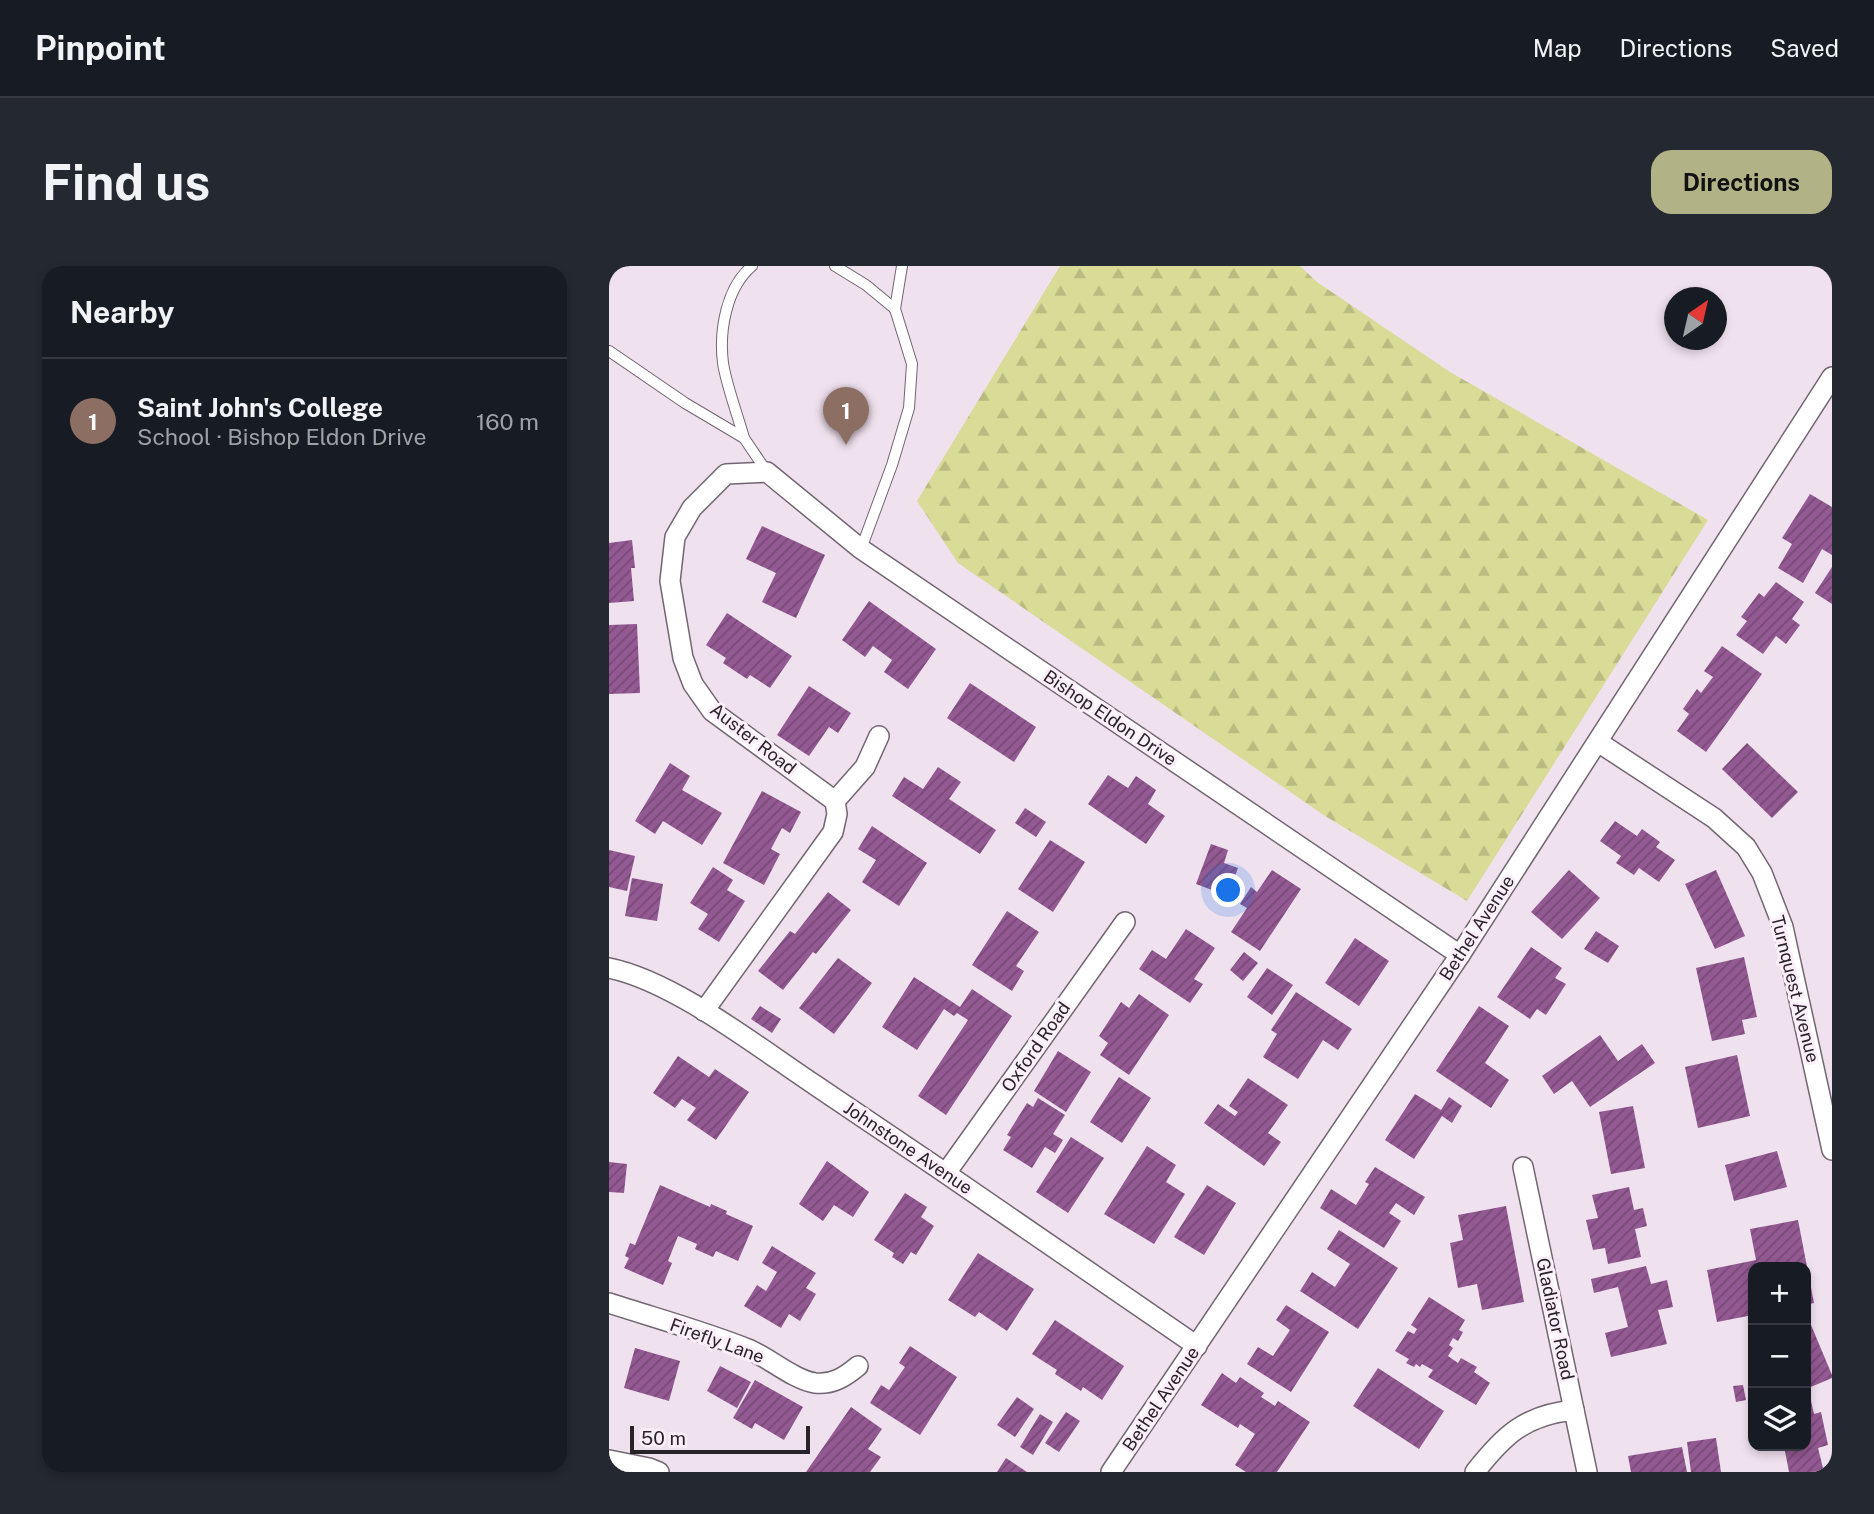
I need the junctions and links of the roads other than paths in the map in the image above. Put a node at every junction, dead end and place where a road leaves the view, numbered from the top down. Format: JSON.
{"nodes":[{"id":1,"x":752,"y":266,"type":"edge"},
{"id":2,"x":835,"y":266,"type":"edge"},
{"id":3,"x":902,"y":266,"type":"edge"},
{"id":4,"x":895,"y":309,"type":"junction"},
{"id":5,"x":609,"y":351,"type":"edge"},
{"id":6,"x":1832,"y":377,"type":"edge"},
{"id":7,"x":744,"y":438,"type":"junction"},
{"id":8,"x":767,"y":472,"type":"junction"},
{"id":9,"x":861,"y":549,"type":"junction"},
{"id":10,"x":879,"y":736,"type":"dead end"},
{"id":11,"x":1598,"y":741,"type":"junction"},
{"id":12,"x":835,"y":801,"type":"junction"},
{"id":13,"x":1125,"y":922,"type":"dead end"},
{"id":14,"x":1460,"y":955,"type":"junction"},
{"id":15,"x":609,"y":968,"type":"edge"},
{"id":16,"x":704,"y":1011,"type":"junction"},
{"id":17,"x":1832,"y":1150,"type":"edge"},
{"id":18,"x":1523,"y":1167,"type":"dead end"},
{"id":19,"x":946,"y":1173,"type":"junction"},
{"id":20,"x":609,"y":1303,"type":"edge"},
{"id":21,"x":1197,"y":1346,"type":"junction"},
{"id":22,"x":858,"y":1366,"type":"dead end"},
{"id":23,"x":1574,"y":1410,"type":"junction"},
{"id":24,"x":609,"y":1460,"type":"edge"},
{"id":25,"x":659,"y":1472,"type":"edge"},
{"id":26,"x":1111,"y":1472,"type":"edge"},
{"id":27,"x":1475,"y":1472,"type":"edge"},
{"id":28,"x":1587,"y":1472,"type":"edge"}],
"edges":[{"from":1,"to":7,"type":"lane"},
{"from":2,"to":4,"type":"lane"},
{"from":3,"to":4,"type":"lane"},
{"from":4,"to":9,"type":"lane"},
{"from":5,"to":7,"type":"lane"},
{"from":6,"to":11,"type":"street","name":"Bethel Avenue"},
{"from":7,"to":8,"type":"lane"},
{"from":8,"to":9,"type":"street","name":"Bishop Eldon Drive"},
{"from":8,"to":12,"type":"street","name":"Auster Road"},
{"from":9,"to":14,"type":"street","name":"Bishop Eldon Drive"},
{"from":10,"to":12,"type":"street"},
{"from":11,"to":14,"type":"street","name":"Bethel Avenue"},
{"from":11,"to":17,"type":"street","name":"Turnquest Avenue"},
{"from":12,"to":16,"type":"street"},
{"from":13,"to":19,"type":"street","name":"Oxford Road"},
{"from":14,"to":21,"type":"street","name":"Bethel Avenue"},
{"from":15,"to":16,"type":"street","name":"Johnstone Avenue"},
{"from":16,"to":19,"type":"street","name":"Johnstone Avenue"},
{"from":18,"to":23,"type":"street","name":"Gladiator Road"},
{"from":19,"to":21,"type":"street","name":"Johnstone Avenue"},
{"from":20,"to":22,"type":"street","name":"Firefly Lane"},
{"from":21,"to":26,"type":"street","name":"Bethel Avenue"},
{"from":23,"to":27,"type":"street"},
{"from":23,"to":28,"type":"street","name":"Gladiator Road"},
{"from":24,"to":25,"type":"street"}]}
